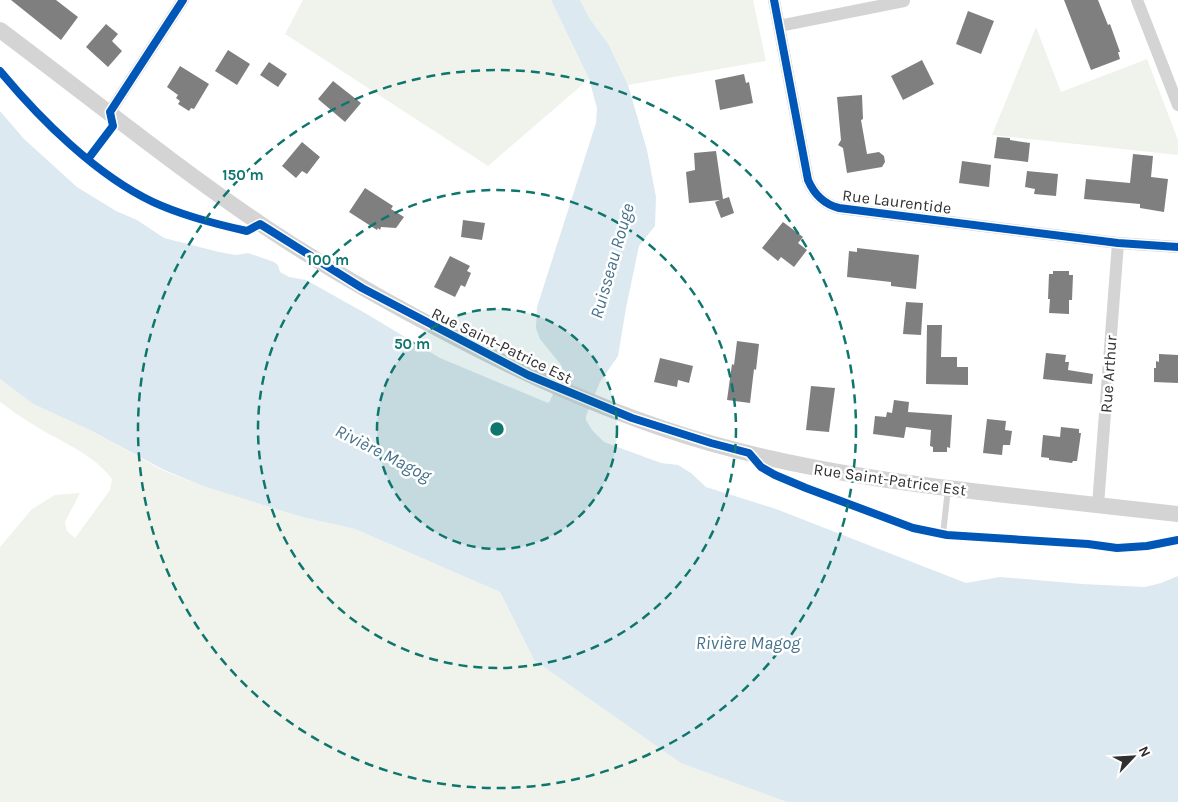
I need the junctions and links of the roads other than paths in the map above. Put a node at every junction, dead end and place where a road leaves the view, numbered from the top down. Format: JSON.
{"nodes":[{"id":1,"x":183,"y":0,"type":"edge"},
{"id":2,"x":774,"y":0,"type":"edge"},
{"id":3,"x":1137,"y":0,"type":"edge"},
{"id":4,"x":904,"y":1,"type":"edge"},
{"id":5,"x":779,"y":26,"type":"junction"},
{"id":6,"x":0,"y":30,"type":"edge"},
{"id":7,"x":1178,"y":105,"type":"edge"},
{"id":8,"x":110,"y":112,"type":"junction"},
{"id":9,"x":1118,"y":243,"type":"junction"},
{"id":10,"x":1178,"y":247,"type":"edge"},
{"id":11,"x":948,"y":488,"type":"junction"},
{"id":12,"x":1098,"y":505,"type":"junction"},
{"id":13,"x":1178,"y":514,"type":"edge"},
{"id":14,"x":943,"y":534,"type":"dead end"}],
"edges":[{"from":1,"to":8,"type":"street"},
{"from":2,"to":5,"type":"street","name":"Rue Laurentide"},
{"from":3,"to":7,"type":"street"},
{"from":4,"to":5,"type":"street"},
{"from":5,"to":9,"type":"street","name":"Rue Laurentide"},
{"from":6,"to":8,"type":"street","name":"Rue Saint-Patrice Est"},
{"from":8,"to":11,"type":"street","name":"Rue Saint-Patrice Est"},
{"from":9,"to":10,"type":"street","name":"Rue Laurentide"},
{"from":9,"to":12,"type":"street","name":"Rue Arthur"},
{"from":11,"to":12,"type":"street","name":"Rue Saint-Patrice Est"},
{"from":11,"to":14,"type":"lane"},
{"from":12,"to":13,"type":"street","name":"Rue Saint-Patrice Est"}]}
